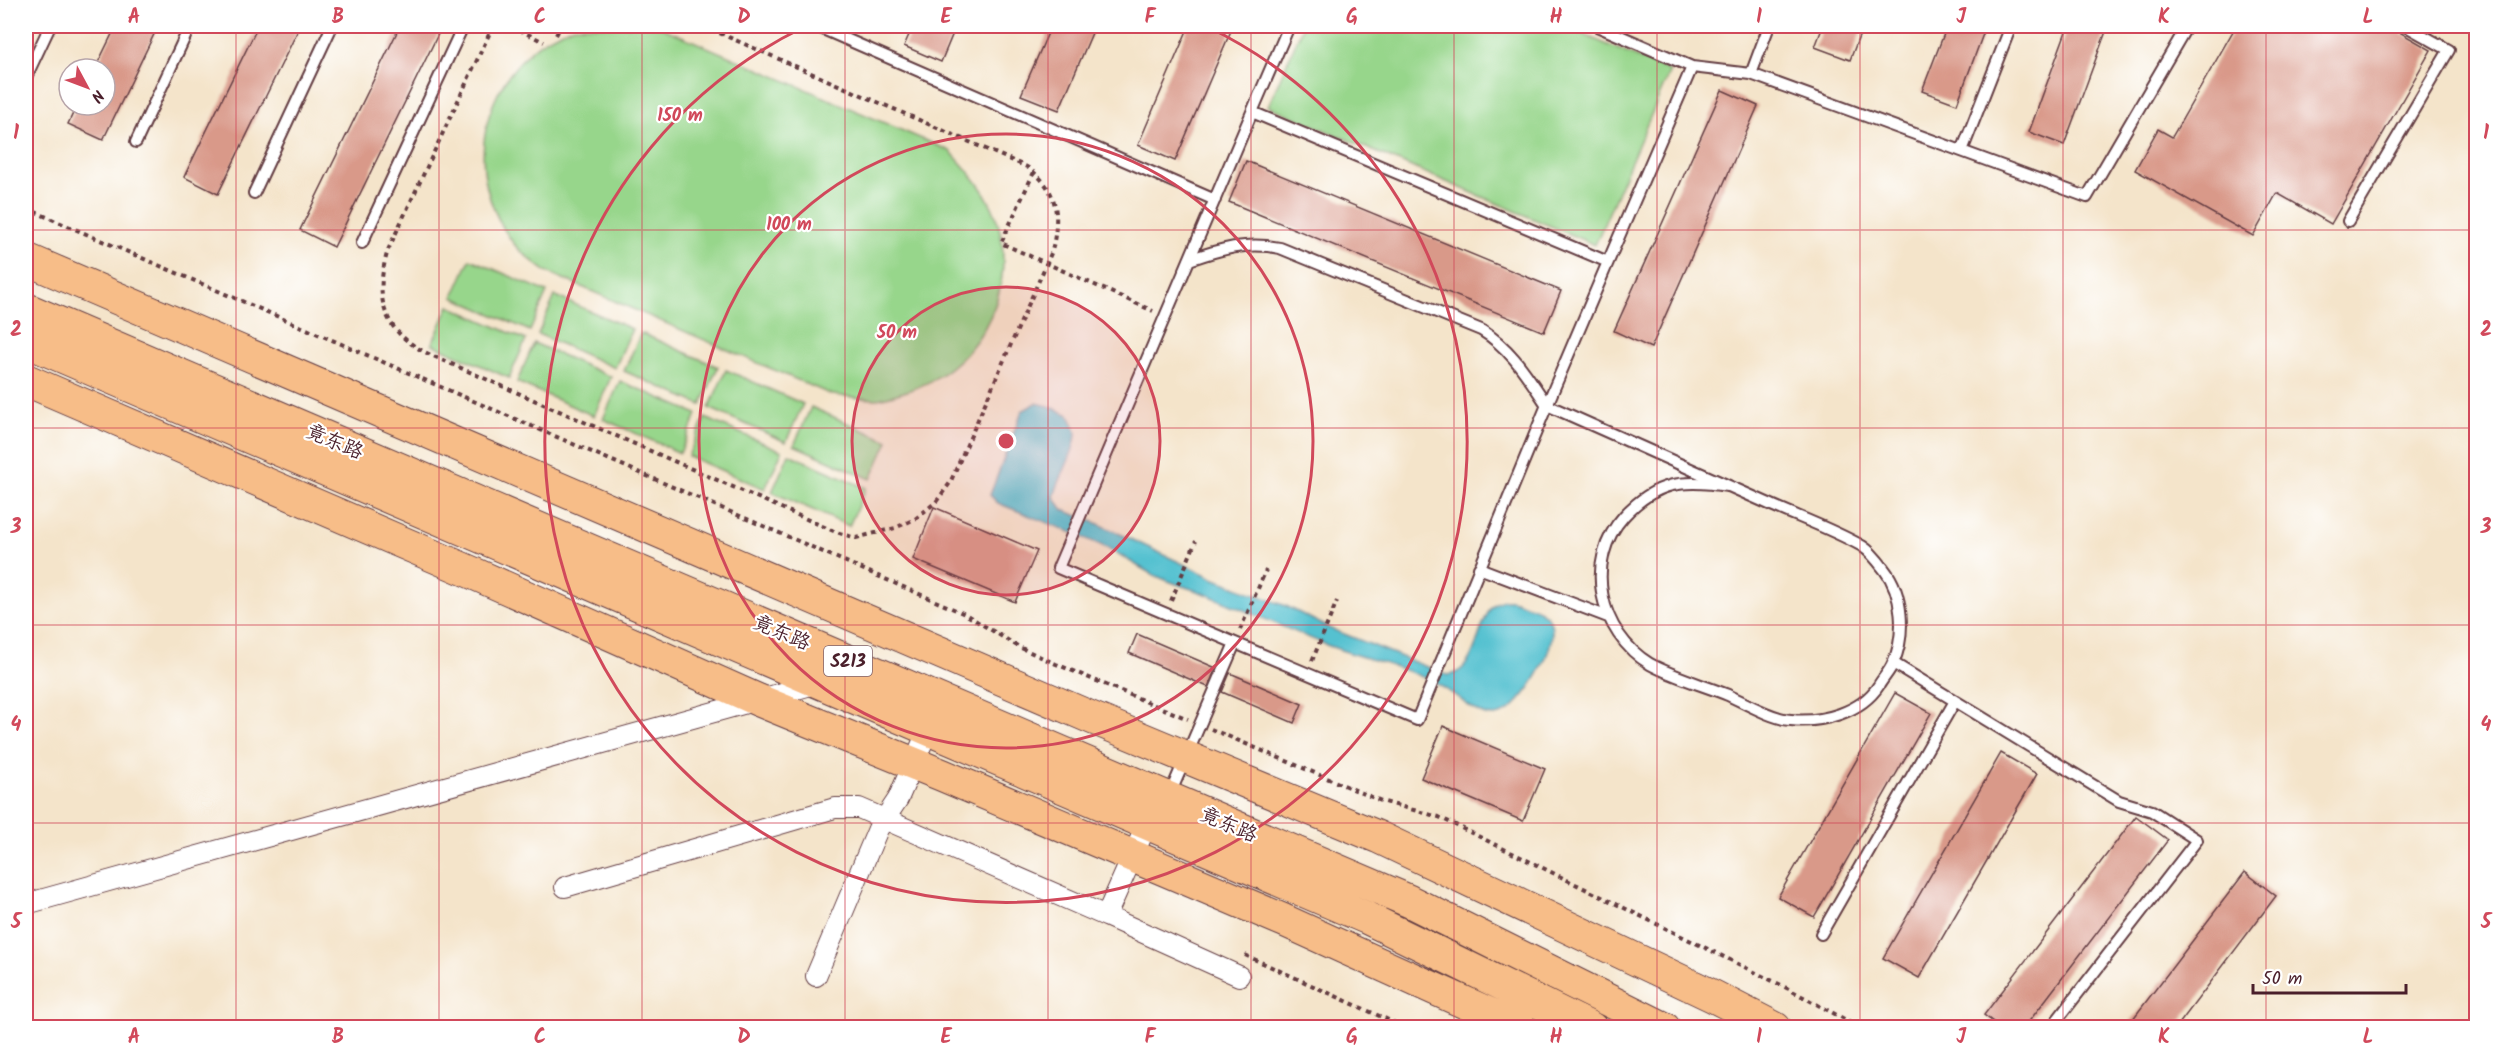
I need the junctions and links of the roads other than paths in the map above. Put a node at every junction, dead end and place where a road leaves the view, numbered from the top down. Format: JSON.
{"nodes":[{"id":1,"x":50,"y":26,"type":"edge"},
{"id":2,"x":190,"y":26,"type":"edge"},
{"id":3,"x":332,"y":26,"type":"edge"},
{"id":4,"x":462,"y":26,"type":"edge"},
{"id":5,"x":816,"y":26,"type":"edge"},
{"id":6,"x":1289,"y":26,"type":"edge"},
{"id":7,"x":1597,"y":26,"type":"edge"},
{"id":8,"x":1769,"y":26,"type":"edge"},
{"id":9,"x":2011,"y":26,"type":"edge"},
{"id":10,"x":2187,"y":26,"type":"edge"},
{"id":11,"x":2406,"y":26,"type":"edge"},
{"id":12,"x":1692,"y":67,"type":"junction"},
{"id":13,"x":1751,"y":74,"type":"junction"},
{"id":14,"x":26,"y":77,"type":"edge"},
{"id":15,"x":1252,"y":112,"type":"junction"},
{"id":16,"x":136,"y":142,"type":"dead end"},
{"id":17,"x":1962,"y":152,"type":"junction"},
{"id":18,"x":254,"y":194,"type":"dead end"},
{"id":19,"x":1215,"y":200,"type":"junction"},
{"id":20,"x":2348,"y":221,"type":"dead end"},
{"id":21,"x":362,"y":243,"type":"dead end"},
{"id":22,"x":26,"y":259,"type":"edge"},
{"id":23,"x":1189,"y":260,"type":"junction"},
{"id":24,"x":1608,"y":262,"type":"junction"},
{"id":25,"x":26,"y":309,"type":"edge"},
{"id":26,"x":26,"y":341,"type":"edge"},
{"id":27,"x":26,"y":380,"type":"edge"},
{"id":28,"x":1547,"y":405,"type":"junction"},
{"id":29,"x":1728,"y":486,"type":"junction"},
{"id":30,"x":1479,"y":568,"type":"junction"},
{"id":31,"x":1608,"y":617,"type":"junction"},
{"id":32,"x":1235,"y":643,"type":"junction"},
{"id":33,"x":832,"y":654,"type":"junction"},
{"id":34,"x":1893,"y":663,"type":"junction"},
{"id":35,"x":818,"y":682,"type":"junction"},
{"id":36,"x":758,"y":700,"type":"junction"},
{"id":37,"x":1955,"y":701,"type":"junction"},
{"id":38,"x":928,"y":730,"type":"junction"},
{"id":39,"x":1186,"y":757,"type":"junction"},
{"id":40,"x":914,"y":764,"type":"junction"},
{"id":41,"x":1168,"y":798,"type":"junction"},
{"id":42,"x":884,"y":819,"type":"junction"},
{"id":43,"x":1147,"y":824,"type":"junction"},
{"id":44,"x":1133,"y":857,"type":"junction"},
{"id":45,"x":565,"y":887,"type":"dead end"},
{"id":46,"x":26,"y":904,"type":"edge"},
{"id":47,"x":1106,"y":916,"type":"junction"},
{"id":48,"x":1821,"y":934,"type":"dead end"},
{"id":49,"x":816,"y":976,"type":"dead end"},
{"id":50,"x":1239,"y":976,"type":"dead end"},
{"id":51,"x":1521,"y":1028,"type":"edge"},
{"id":52,"x":1591,"y":1028,"type":"edge"},
{"id":53,"x":1664,"y":1028,"type":"edge"},
{"id":54,"x":1775,"y":1028,"type":"edge"},
{"id":55,"x":2051,"y":1028,"type":"edge"}],
"edges":[{"from":1,"to":14,"type":"lane"},
{"from":2,"to":16,"type":"lane"},
{"from":3,"to":18,"type":"lane"},
{"from":4,"to":21,"type":"lane"},
{"from":5,"to":19,"type":"lane"},
{"from":6,"to":15,"type":"lane"},
{"from":7,"to":12,"type":"lane"},
{"from":8,"to":13,"type":"lane"},
{"from":9,"to":17,"type":"lane"},
{"from":10,"to":17,"type":"lane"},
{"from":11,"to":20,"type":"lane"},
{"from":12,"to":13,"type":"lane"},
{"from":12,"to":24,"type":"lane"},
{"from":13,"to":17,"type":"lane"},
{"from":15,"to":19,"type":"lane"},
{"from":15,"to":24,"type":"lane"},
{"from":19,"to":23,"type":"lane"},
{"from":22,"to":39,"type":"main road"},
{"from":23,"to":28,"type":"lane"},
{"from":23,"to":32,"type":"lane"},
{"from":24,"to":28,"type":"lane"},
{"from":25,"to":33,"type":"main road","name":"竟东路","number":"S213"},
{"from":26,"to":35,"type":"main road","name":"竟东路","number":"S213"},
{"from":27,"to":36,"type":"main road"},
{"from":28,"to":29,"type":"lane"},
{"from":28,"to":30,"type":"lane"},
{"from":29,"to":31,"type":"lane"},
{"from":29,"to":34,"type":"lane"},
{"from":30,"to":31,"type":"lane"},
{"from":30,"to":32,"type":"lane"},
{"from":31,"to":34,"type":"lane"},
{"from":32,"to":39,"type":"lane"},
{"from":33,"to":35,"type":"street"},
{"from":33,"to":41,"type":"main road","name":"竟东路","number":"S213"},
{"from":34,"to":37,"type":"lane"},
{"from":35,"to":36,"type":"street"},
{"from":35,"to":38,"type":"main road","name":"竟东路","number":"S213"},
{"from":36,"to":40,"type":"main road"},
{"from":36,"to":46,"type":"street"},
{"from":37,"to":48,"type":"lane"},
{"from":37,"to":55,"type":"lane"},
{"from":38,"to":40,"type":"street"},
{"from":38,"to":43,"type":"main road","name":"竟东路","number":"S213"},
{"from":39,"to":41,"type":"lane"},
{"from":39,"to":54,"type":"main road"},
{"from":40,"to":42,"type":"street"},
{"from":40,"to":44,"type":"main road"},
{"from":41,"to":53,"type":"main road","name":"竟东路","number":"S213"},
{"from":42,"to":45,"type":"street"},
{"from":42,"to":47,"type":"street"},
{"from":42,"to":49,"type":"street"},
{"from":43,"to":44,"type":"street"},
{"from":43,"to":52,"type":"main road","name":"竟东路","number":"S213"},
{"from":44,"to":47,"type":"street"},
{"from":44,"to":51,"type":"main road"},
{"from":47,"to":50,"type":"street"}]}
